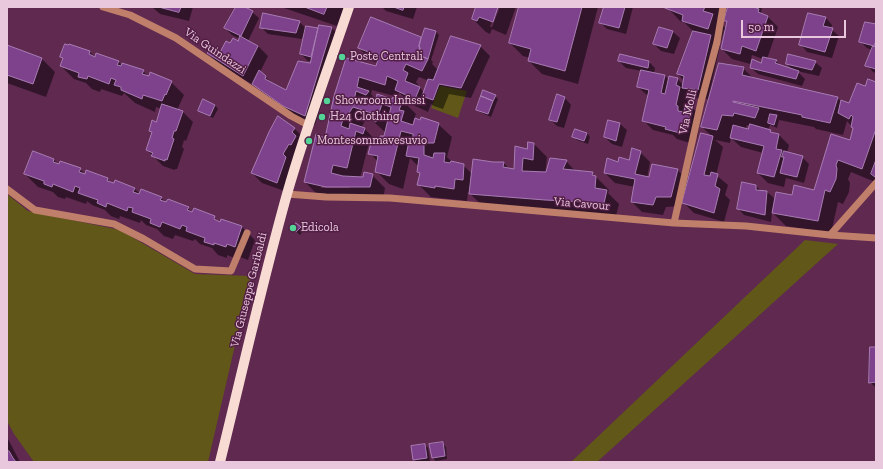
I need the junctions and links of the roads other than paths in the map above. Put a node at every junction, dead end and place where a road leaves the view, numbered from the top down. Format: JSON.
{"nodes":[{"id":1,"x":103,"y":7,"type":"edge"},
{"id":2,"x":349,"y":7,"type":"edge"},
{"id":3,"x":723,"y":7,"type":"edge"},
{"id":4,"x":308,"y":125,"type":"junction"},
{"id":5,"x":876,"y":183,"type":"edge"},
{"id":6,"x":7,"y":188,"type":"edge"},
{"id":7,"x":287,"y":194,"type":"junction"},
{"id":8,"x":674,"y":223,"type":"junction"},
{"id":9,"x":247,"y":233,"type":"dead end"},
{"id":10,"x":830,"y":235,"type":"junction"},
{"id":11,"x":876,"y":238,"type":"edge"},
{"id":12,"x":220,"y":462,"type":"edge"}],
"edges":[{"from":1,"to":4,"type":"street","name":"Via Guindazzi"},
{"from":2,"to":4,"type":"main road","name":"Via Giuseppe Garibaldi"},
{"from":3,"to":8,"type":"street","name":"Via Molli"},
{"from":4,"to":7,"type":"main road","name":"Via Giuseppe Garibaldi"},
{"from":5,"to":10,"type":"street"},
{"from":6,"to":9,"type":"street"},
{"from":7,"to":8,"type":"street","name":"Via Cavour"},
{"from":7,"to":12,"type":"main road","name":"Via Giuseppe Garibaldi"},
{"from":8,"to":10,"type":"street","name":"Via Cavour"},
{"from":10,"to":11,"type":"street","name":"Via Cavour"}]}
